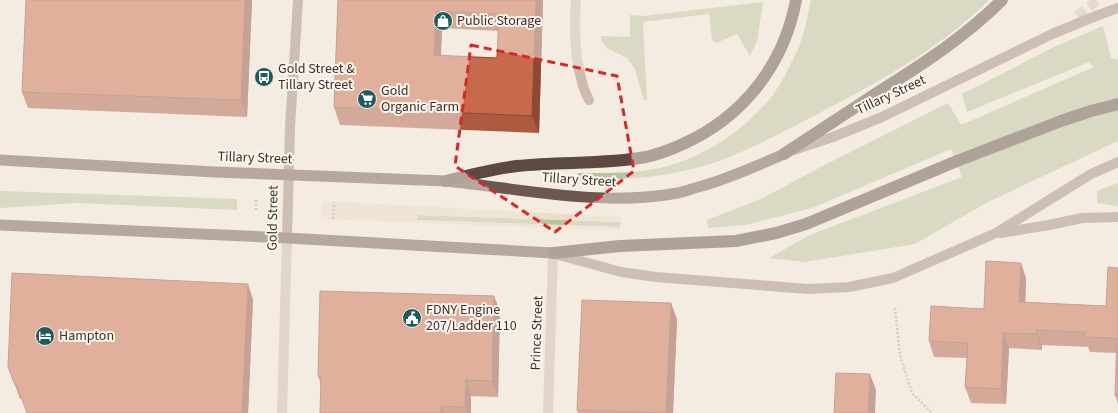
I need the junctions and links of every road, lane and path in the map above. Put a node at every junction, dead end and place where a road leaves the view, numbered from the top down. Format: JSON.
{"nodes":[{"id":1,"x":298,"y":0,"type":"edge"},
{"id":2,"x":576,"y":0,"type":"edge"},
{"id":3,"x":796,"y":0,"type":"edge"},
{"id":4,"x":1002,"y":0,"type":"edge"},
{"id":5,"x":1118,"y":8,"type":"edge"},
{"id":6,"x":1077,"y":16,"type":"tunnel mouth"},
{"id":7,"x":1052,"y":34,"type":"junction"},
{"id":8,"x":589,"y":100,"type":"dead end"},
{"id":9,"x":1118,"y":104,"type":"edge"},
{"id":10,"x":784,"y":154,"type":"junction"},
{"id":11,"x":1,"y":159,"type":"edge"},
{"id":12,"x":1118,"y":162,"type":"edge"},
{"id":13,"x":288,"y":174,"type":"junction"},
{"id":14,"x":446,"y":181,"type":"junction"},
{"id":15,"x":256,"y":200,"type":"dead end"},
{"id":16,"x":334,"y":202,"type":"dead end"},
{"id":17,"x":256,"y":212,"type":"dead end"},
{"id":18,"x":1118,"y":217,"type":"edge"},
{"id":19,"x":333,"y":219,"type":"dead end"},
{"id":20,"x":0,"y":225,"type":"edge"},
{"id":21,"x":15,"y":226,"type":"junction"},
{"id":22,"x":0,"y":233,"type":"edge"},
{"id":23,"x":996,"y":233,"type":"junction"},
{"id":24,"x":287,"y":238,"type":"junction"},
{"id":25,"x":553,"y":253,"type":"junction"},
{"id":26,"x":895,"y":308,"type":"dead end"},
{"id":27,"x":282,"y":413,"type":"edge"},
{"id":28,"x":548,"y":413,"type":"edge"},
{"id":29,"x":932,"y":413,"type":"edge"}],
"edges":[{"from":1,"to":13,"type":"main road","name":"Gold Street"},
{"from":2,"to":8,"type":"street"},
{"from":3,"to":14,"type":"highway"},
{"from":4,"to":10,"type":"highway"},
{"from":5,"to":7,"type":"main road","name":"Tillary Street"},
{"from":6,"to":7,"type":"main road"},
{"from":7,"to":10,"type":"main road","name":"Tillary Street"},
{"from":9,"to":25,"type":"highway"},
{"from":10,"to":14,"type":"highway","name":"Tillary Street"},
{"from":11,"to":13,"type":"highway","name":"Tillary Street"},
{"from":12,"to":23,"type":"main road"},
{"from":13,"to":14,"type":"highway","name":"Tillary Street"},
{"from":13,"to":24,"type":"main road","name":"Gold Street"},
{"from":15,"to":17,"type":"path"},
{"from":16,"to":19,"type":"path"},
{"from":18,"to":23,"type":"main road"},
{"from":20,"to":21,"type":"highway"},
{"from":21,"to":22,"type":"highway"},
{"from":21,"to":24,"type":"highway"},
{"from":23,"to":25,"type":"main road"},
{"from":24,"to":25,"type":"highway"},
{"from":24,"to":27,"type":"street","name":"Gold Street"},
{"from":25,"to":28,"type":"street","name":"Prince Street"},
{"from":26,"to":29,"type":"path"}]}
